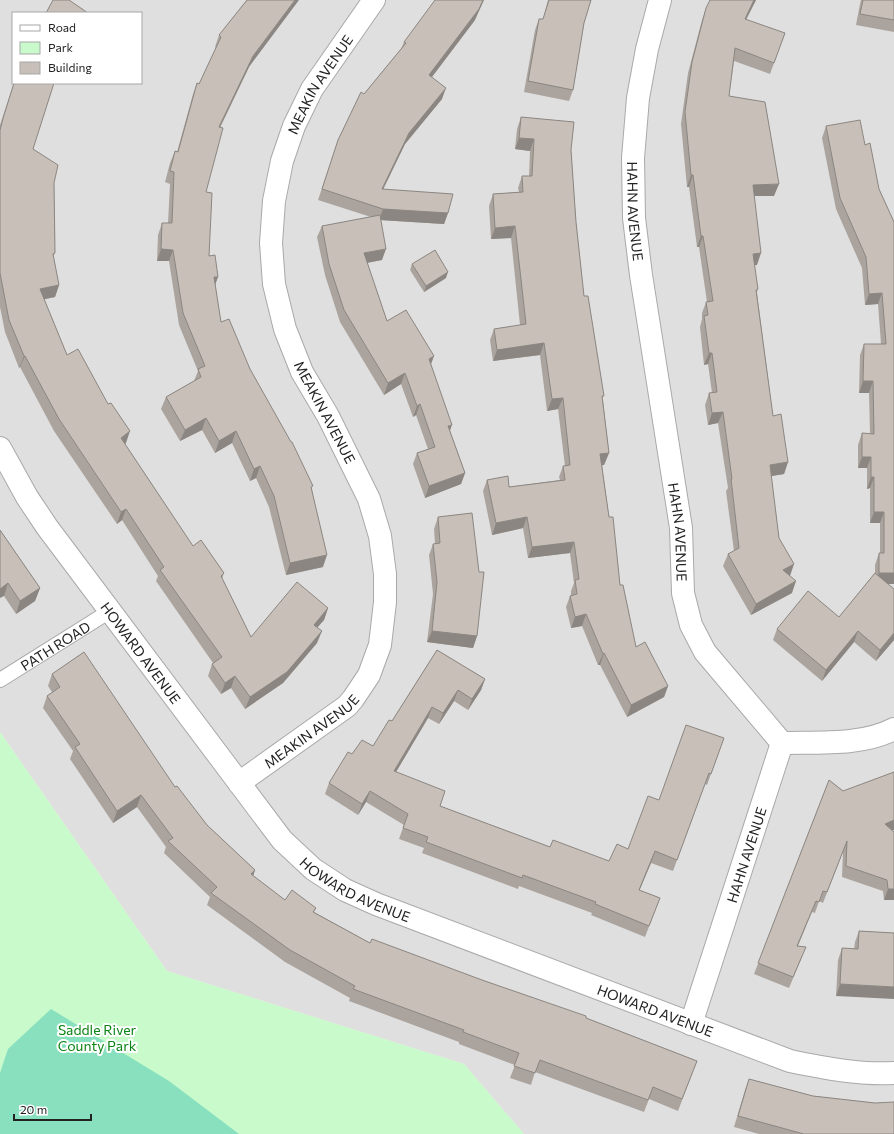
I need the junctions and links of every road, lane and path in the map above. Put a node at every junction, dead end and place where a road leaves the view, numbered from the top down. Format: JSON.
{"nodes":[{"id":1,"x":374,"y":0,"type":"edge"},
{"id":2,"x":660,"y":0,"type":"edge"},
{"id":3,"x":0,"y":448,"type":"edge"},
{"id":4,"x":110,"y":611,"type":"junction"},
{"id":5,"x":0,"y":680,"type":"edge"},
{"id":6,"x":894,"y":729,"type":"edge"},
{"id":7,"x":782,"y":744,"type":"junction"},
{"id":8,"x":239,"y":784,"type":"junction"},
{"id":9,"x":691,"y":1024,"type":"junction"},
{"id":10,"x":894,"y":1073,"type":"edge"}],
"edges":[{"from":1,"to":8,"type":"street","name":"MEAKIN AVENUE"},
{"from":2,"to":7,"type":"street","name":"HAHN AVENUE"},
{"from":3,"to":4,"type":"street","name":"HOWARD AVENUE"},
{"from":4,"to":5,"type":"lane","name":"PATH ROAD"},
{"from":4,"to":8,"type":"street","name":"HOWARD AVENUE"},
{"from":6,"to":7,"type":"street"},
{"from":7,"to":9,"type":"street","name":"HAHN AVENUE"},
{"from":8,"to":9,"type":"street","name":"HOWARD AVENUE"},
{"from":9,"to":10,"type":"street","name":"HOWARD AVENUE"}]}
